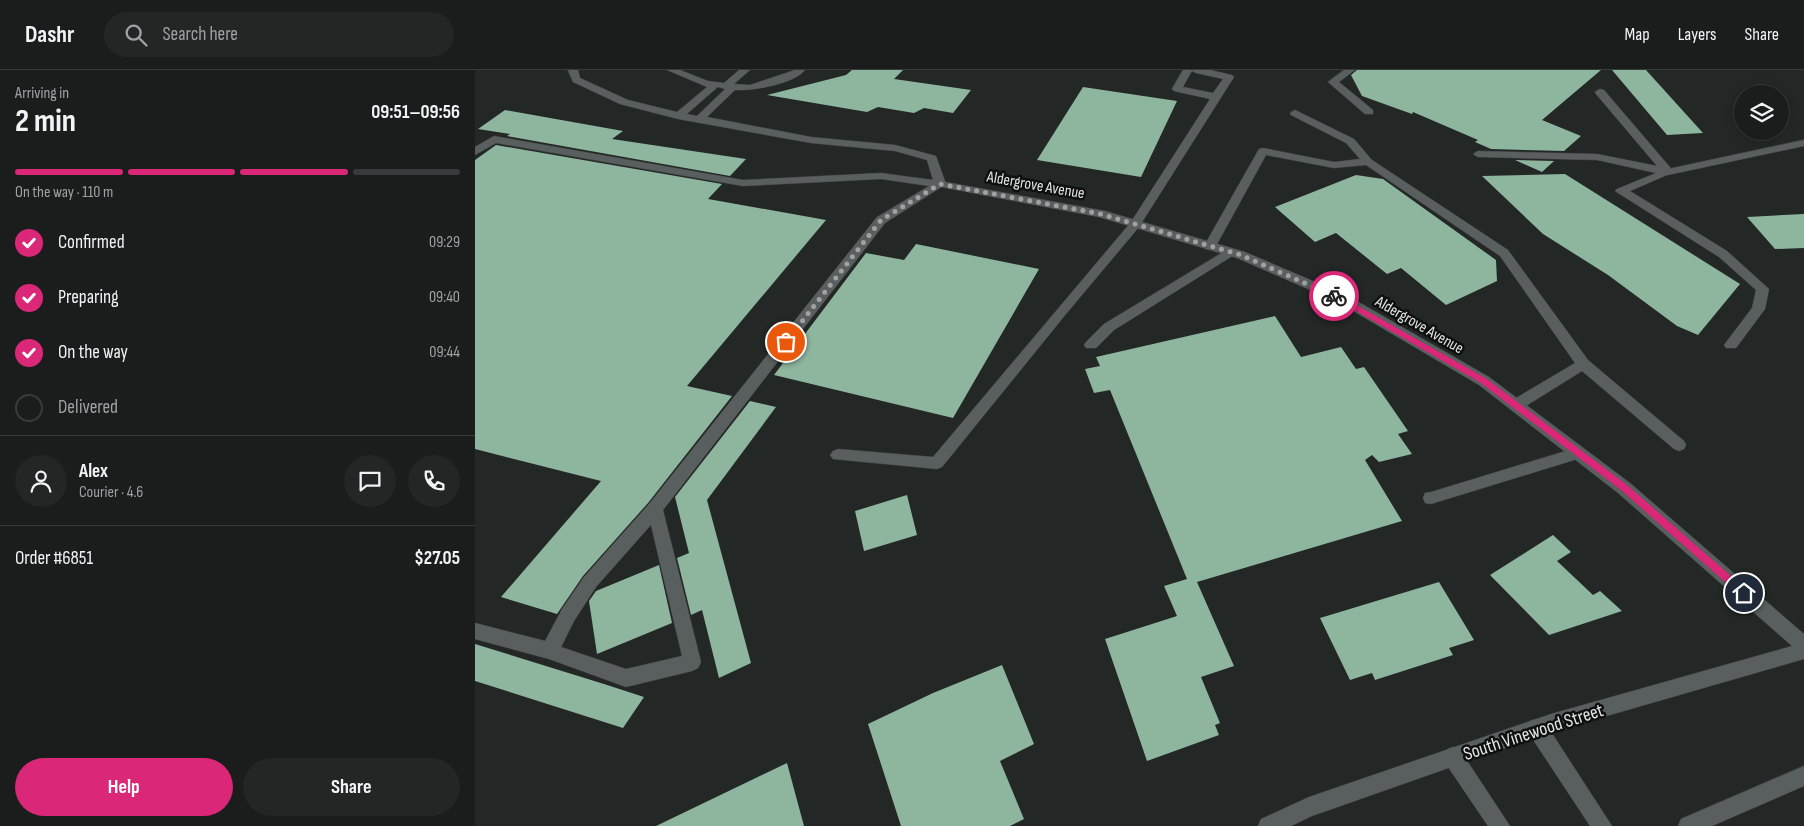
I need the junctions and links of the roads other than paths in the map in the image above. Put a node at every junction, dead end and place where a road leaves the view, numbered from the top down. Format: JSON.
{"nodes":[{"id":1,"x":573,"y":70,"type":"edge"},
{"id":2,"x":672,"y":70,"type":"edge"},
{"id":3,"x":745,"y":70,"type":"edge"},
{"id":4,"x":800,"y":70,"type":"edge"},
{"id":5,"x":1188,"y":70,"type":"edge"},
{"id":6,"x":1196,"y":70,"type":"edge"},
{"id":7,"x":1350,"y":70,"type":"edge"},
{"id":8,"x":725,"y":86,"type":"junction"},
{"id":9,"x":1600,"y":92,"type":"dead end"},
{"id":10,"x":1216,"y":97,"type":"junction"},
{"id":11,"x":1369,"y":112,"type":"dead end"},
{"id":12,"x":1295,"y":113,"type":"dead end"},
{"id":13,"x":678,"y":116,"type":"junction"},
{"id":14,"x":698,"y":120,"type":"junction"},
{"id":15,"x":1804,"y":143,"type":"edge"},
{"id":16,"x":475,"y":152,"type":"edge"},
{"id":17,"x":1479,"y":154,"type":"dead end"},
{"id":18,"x":1368,"y":162,"type":"junction"},
{"id":19,"x":1668,"y":172,"type":"junction"},
{"id":20,"x":940,"y":184,"type":"junction"},
{"id":21,"x":1135,"y":224,"type":"junction"},
{"id":22,"x":1210,"y":246,"type":"junction"},
{"id":23,"x":1230,"y":252,"type":"junction"},
{"id":24,"x":1731,"y":345,"type":"dead end"},
{"id":25,"x":1091,"y":346,"type":"dead end"},
{"id":26,"x":1583,"y":364,"type":"junction"},
{"id":27,"x":1516,"y":405,"type":"junction"},
{"id":28,"x":1679,"y":445,"type":"dead end"},
{"id":29,"x":1579,"y":454,"type":"junction"},
{"id":30,"x":838,"y":455,"type":"dead end"},
{"id":31,"x":1431,"y":498,"type":"dead end"},
{"id":32,"x":655,"y":509,"type":"junction"},
{"id":33,"x":475,"y":631,"type":"edge"},
{"id":34,"x":1804,"y":645,"type":"edge"},
{"id":35,"x":549,"y":651,"type":"junction"},
{"id":36,"x":1804,"y":652,"type":"edge"},
{"id":37,"x":1537,"y":728,"type":"junction"},
{"id":38,"x":1453,"y":757,"type":"junction"},
{"id":39,"x":1804,"y":776,"type":"edge"},
{"id":40,"x":1268,"y":826,"type":"edge"},
{"id":41,"x":1500,"y":826,"type":"edge"},
{"id":42,"x":1602,"y":826,"type":"edge"},
{"id":43,"x":1688,"y":826,"type":"edge"}],
"edges":[{"from":1,"to":13,"type":"street"},
{"from":2,"to":8,"type":"street"},
{"from":3,"to":8,"type":"street"},
{"from":4,"to":8,"type":"street"},
{"from":5,"to":10,"type":"street"},
{"from":6,"to":10,"type":"street"},
{"from":7,"to":11,"type":"street"},
{"from":8,"to":13,"type":"street"},
{"from":8,"to":14,"type":"street"},
{"from":9,"to":19,"type":"street"},
{"from":10,"to":21,"type":"street"},
{"from":12,"to":18,"type":"street"},
{"from":13,"to":14,"type":"street"},
{"from":14,"to":20,"type":"street"},
{"from":15,"to":19,"type":"street"},
{"from":16,"to":20,"type":"street","name":"Aldergrove Avenue"},
{"from":17,"to":19,"type":"street"},
{"from":18,"to":22,"type":"street"},
{"from":18,"to":26,"type":"street"},
{"from":19,"to":24,"type":"street"},
{"from":20,"to":21,"type":"street","name":"Aldergrove Avenue"},
{"from":20,"to":32,"type":"street"},
{"from":21,"to":22,"type":"street","name":"Aldergrove Avenue"},
{"from":21,"to":30,"type":"street"},
{"from":22,"to":23,"type":"street","name":"Aldergrove Avenue"},
{"from":23,"to":25,"type":"street"},
{"from":23,"to":27,"type":"street","name":"Aldergrove Avenue"},
{"from":26,"to":27,"type":"street"},
{"from":26,"to":28,"type":"street"},
{"from":27,"to":29,"type":"street","name":"Aldergrove Avenue"},
{"from":29,"to":31,"type":"street"},
{"from":29,"to":34,"type":"street","name":"Aldergrove Avenue"},
{"from":32,"to":35,"type":"street"},
{"from":32,"to":35,"type":"street"},
{"from":33,"to":35,"type":"street"},
{"from":36,"to":37,"type":"street","name":"South Vinewood Street"},
{"from":37,"to":38,"type":"street","name":"South Vinewood Street"},
{"from":37,"to":42,"type":"street"},
{"from":38,"to":40,"type":"street","name":"South Vinewood Street"},
{"from":38,"to":41,"type":"street"},
{"from":39,"to":43,"type":"street"}]}
